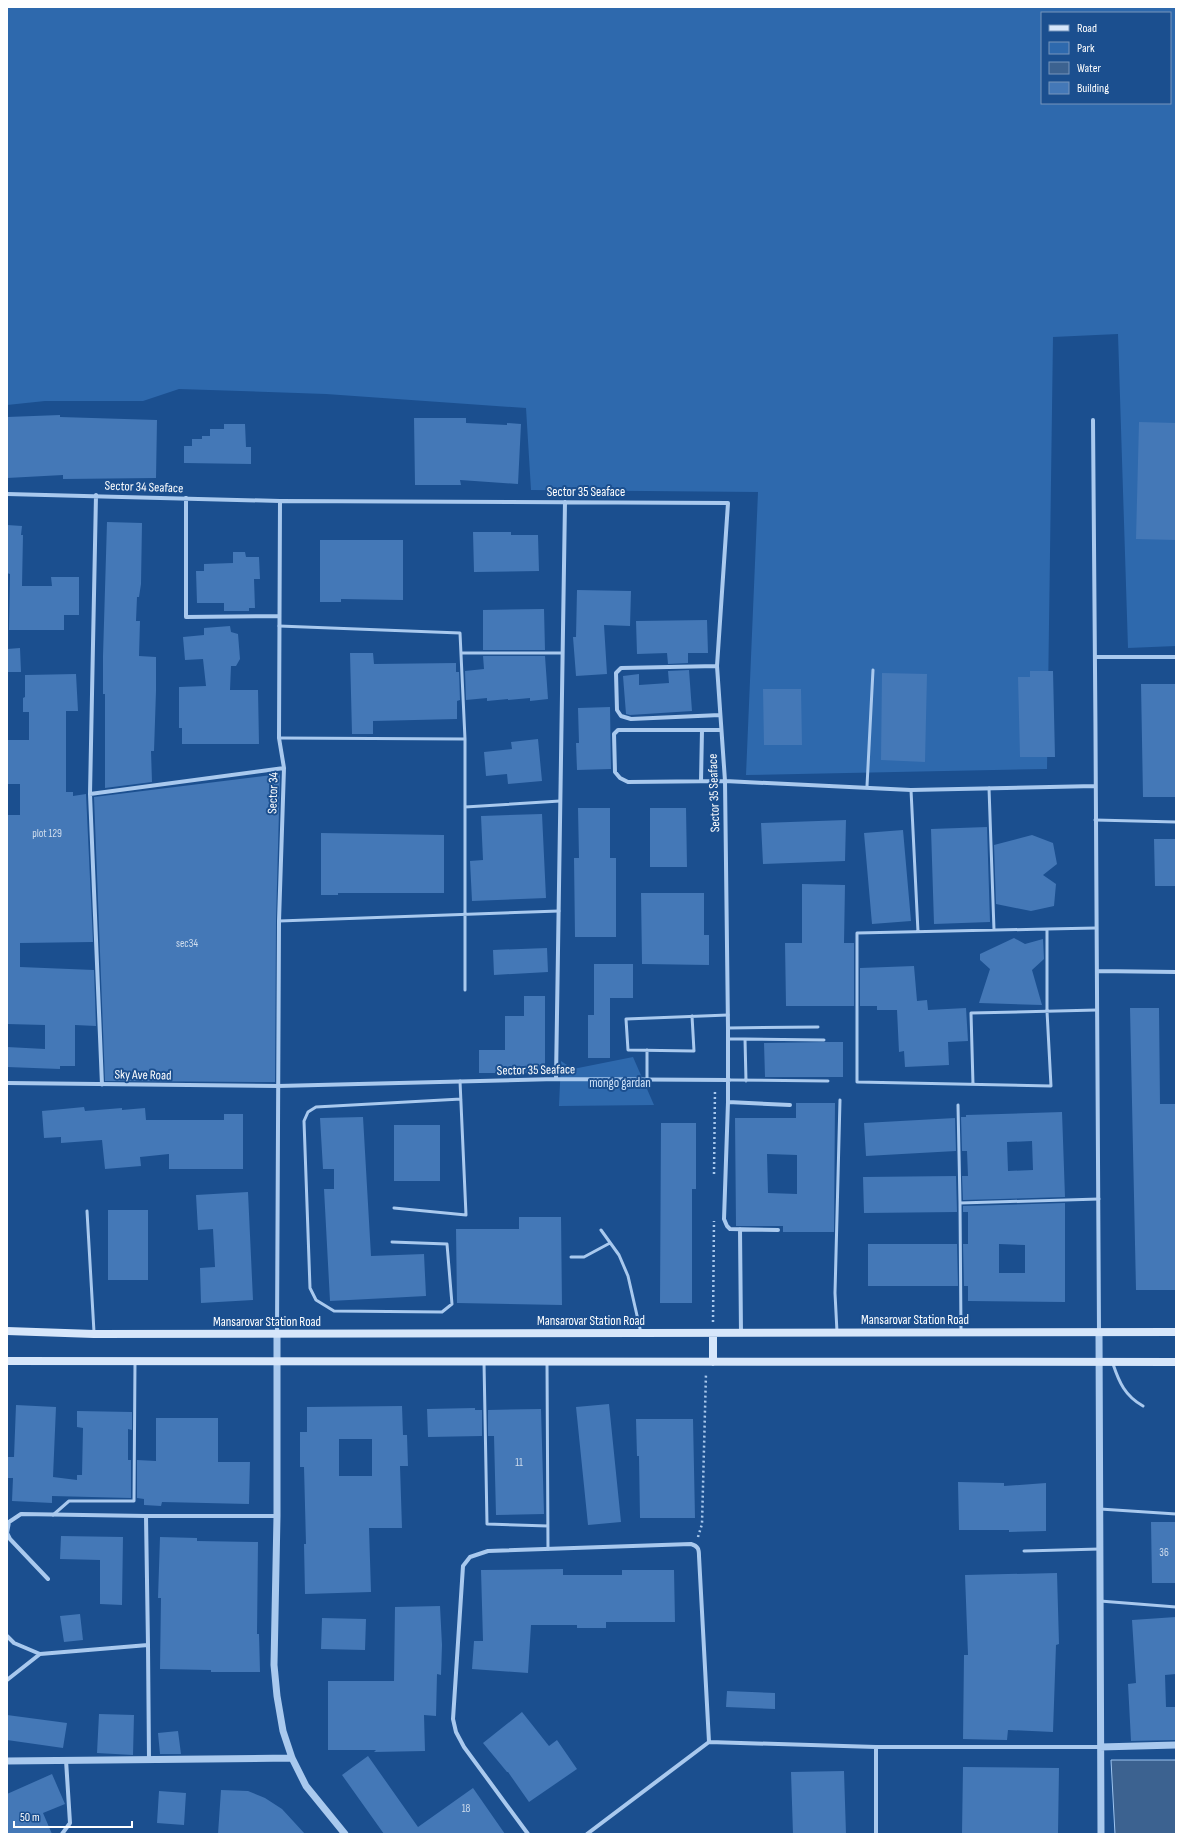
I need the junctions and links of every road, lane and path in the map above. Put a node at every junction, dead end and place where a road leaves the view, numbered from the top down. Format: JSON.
{"nodes":[{"id":1,"x":1093,"y":420,"type":"dead end"},
{"id":2,"x":7,"y":494,"type":"edge"},
{"id":3,"x":96,"y":495,"type":"junction"},
{"id":4,"x":186,"y":498,"type":"junction"},
{"id":5,"x":280,"y":501,"type":"junction"},
{"id":6,"x":565,"y":502,"type":"junction"},
{"id":7,"x":279,"y":616,"type":"junction"},
{"id":8,"x":279,"y":626,"type":"junction"},
{"id":9,"x":461,"y":653,"type":"junction"},
{"id":10,"x":562,"y":653,"type":"junction"},
{"id":11,"x":1176,"y":657,"type":"edge"},
{"id":12,"x":1095,"y":658,"type":"junction"},
{"id":13,"x":717,"y":666,"type":"junction"},
{"id":14,"x":873,"y":670,"type":"dead end"},
{"id":15,"x":720,"y":716,"type":"junction"},
{"id":16,"x":702,"y":730,"type":"junction"},
{"id":17,"x":721,"y":730,"type":"junction"},
{"id":18,"x":279,"y":738,"type":"junction"},
{"id":19,"x":465,"y":739,"type":"junction"},
{"id":20,"x":284,"y":768,"type":"junction"},
{"id":21,"x":701,"y":781,"type":"junction"},
{"id":22,"x":725,"y":781,"type":"junction"},
{"id":23,"x":867,"y":786,"type":"junction"},
{"id":24,"x":1095,"y":786,"type":"junction"},
{"id":25,"x":989,"y":788,"type":"junction"},
{"id":26,"x":911,"y":790,"type":"junction"},
{"id":27,"x":90,"y":794,"type":"junction"},
{"id":28,"x":560,"y":801,"type":"junction"},
{"id":29,"x":465,"y":807,"type":"junction"},
{"id":30,"x":1096,"y":820,"type":"junction"},
{"id":31,"x":1176,"y":822,"type":"edge"},
{"id":32,"x":559,"y":911,"type":"junction"},
{"id":33,"x":465,"y":914,"type":"junction"},
{"id":34,"x":278,"y":921,"type":"junction"},
{"id":35,"x":1096,"y":928,"type":"junction"},
{"id":36,"x":1047,"y":929,"type":"junction"},
{"id":37,"x":994,"y":930,"type":"junction"},
{"id":38,"x":918,"y":932,"type":"junction"},
{"id":39,"x":1096,"y":970,"type":"junction"},
{"id":40,"x":1176,"y":972,"type":"edge"},
{"id":41,"x":465,"y":990,"type":"dead end"},
{"id":42,"x":1097,"y":1010,"type":"junction"},
{"id":43,"x":1047,"y":1011,"type":"junction"},
{"id":44,"x":728,"y":1015,"type":"junction"},
{"id":45,"x":692,"y":1016,"type":"junction"},
{"id":46,"x":818,"y":1027,"type":"dead end"},
{"id":47,"x":728,"y":1028,"type":"junction"},
{"id":48,"x":745,"y":1038,"type":"junction"},
{"id":49,"x":728,"y":1039,"type":"junction"},
{"id":50,"x":824,"y":1040,"type":"dead end"},
{"id":51,"x":647,"y":1050,"type":"junction"},
{"id":52,"x":556,"y":1078,"type":"junction"},
{"id":53,"x":647,"y":1080,"type":"junction"},
{"id":54,"x":729,"y":1080,"type":"junction"},
{"id":55,"x":460,"y":1081,"type":"junction"},
{"id":56,"x":746,"y":1081,"type":"junction"},
{"id":57,"x":828,"y":1081,"type":"dead end"},
{"id":58,"x":7,"y":1083,"type":"edge"},
{"id":59,"x":102,"y":1084,"type":"junction"},
{"id":60,"x":973,"y":1084,"type":"junction"},
{"id":61,"x":278,"y":1086,"type":"junction"},
{"id":62,"x":461,"y":1099,"type":"junction"},
{"id":63,"x":840,"y":1100,"type":"dead end"},
{"id":64,"x":728,"y":1102,"type":"junction"},
{"id":65,"x":790,"y":1105,"type":"dead end"},
{"id":66,"x":958,"y":1105,"type":"dead end"},
{"id":67,"x":1099,"y":1199,"type":"junction"},
{"id":68,"x":960,"y":1203,"type":"junction"},
{"id":69,"x":394,"y":1208,"type":"dead end"},
{"id":70,"x":87,"y":1211,"type":"dead end"},
{"id":71,"x":740,"y":1229,"type":"junction"},
{"id":72,"x":601,"y":1230,"type":"dead end"},
{"id":73,"x":778,"y":1230,"type":"dead end"},
{"id":74,"x":392,"y":1242,"type":"dead end"},
{"id":75,"x":610,"y":1243,"type":"junction"},
{"id":76,"x":571,"y":1257,"type":"dead end"},
{"id":77,"x":7,"y":1331,"type":"edge"},
{"id":78,"x":837,"y":1332,"type":"junction"},
{"id":79,"x":961,"y":1332,"type":"junction"},
{"id":80,"x":1099,"y":1332,"type":"junction"},
{"id":81,"x":1176,"y":1332,"type":"edge"},
{"id":82,"x":641,"y":1333,"type":"junction"},
{"id":83,"x":713,"y":1333,"type":"junction"},
{"id":84,"x":741,"y":1333,"type":"junction"},
{"id":85,"x":94,"y":1334,"type":"junction"},
{"id":86,"x":277,"y":1334,"type":"junction"},
{"id":87,"x":7,"y":1361,"type":"edge"},
{"id":88,"x":135,"y":1362,"type":"junction"},
{"id":89,"x":277,"y":1362,"type":"junction"},
{"id":90,"x":484,"y":1362,"type":"junction"},
{"id":91,"x":547,"y":1362,"type":"junction"},
{"id":92,"x":710,"y":1362,"type":"junction"},
{"id":93,"x":1099,"y":1362,"type":"junction"},
{"id":94,"x":1112,"y":1362,"type":"junction"},
{"id":95,"x":1176,"y":1362,"type":"edge"},
{"id":96,"x":1142,"y":1406,"type":"dead end"},
{"id":97,"x":1100,"y":1509,"type":"junction"},
{"id":98,"x":53,"y":1514,"type":"junction"},
{"id":99,"x":1176,"y":1514,"type":"edge"},
{"id":100,"x":146,"y":1516,"type":"junction"},
{"id":101,"x":278,"y":1516,"type":"junction"},
{"id":102,"x":8,"y":1522,"type":"edge"},
{"id":103,"x":548,"y":1526,"type":"junction"},
{"id":104,"x":696,"y":1545,"type":"junction"},
{"id":105,"x":548,"y":1549,"type":"junction"},
{"id":106,"x":1100,"y":1549,"type":"junction"},
{"id":107,"x":1024,"y":1551,"type":"dead end"},
{"id":108,"x":48,"y":1579,"type":"dead end"},
{"id":109,"x":1100,"y":1601,"type":"junction"},
{"id":110,"x":1176,"y":1607,"type":"edge"},
{"id":111,"x":7,"y":1636,"type":"edge"},
{"id":112,"x":148,"y":1645,"type":"junction"},
{"id":113,"x":40,"y":1654,"type":"junction"},
{"id":114,"x":7,"y":1680,"type":"edge"},
{"id":115,"x":709,"y":1742,"type":"junction"},
{"id":116,"x":1176,"y":1745,"type":"edge"},
{"id":117,"x":876,"y":1747,"type":"junction"},
{"id":118,"x":1100,"y":1747,"type":"junction"},
{"id":119,"x":292,"y":1758,"type":"junction"},
{"id":120,"x":150,"y":1759,"type":"junction"},
{"id":121,"x":66,"y":1760,"type":"junction"},
{"id":122,"x":7,"y":1761,"type":"edge"},
{"id":123,"x":62,"y":1834,"type":"edge"},
{"id":124,"x":345,"y":1834,"type":"edge"},
{"id":125,"x":528,"y":1834,"type":"edge"},
{"id":126,"x":587,"y":1834,"type":"edge"},
{"id":127,"x":876,"y":1834,"type":"edge"},
{"id":128,"x":1101,"y":1834,"type":"edge"}],
"edges":[{"from":1,"to":12,"type":"street"},
{"from":2,"to":3,"type":"street","name":"Sector 34 Seaface"},
{"from":3,"to":4,"type":"street","name":"Sector 34 Seaface"},
{"from":3,"to":27,"type":"street"},
{"from":4,"to":5,"type":"street","name":"Sector 34 Seaface"},
{"from":4,"to":7,"type":"street"},
{"from":5,"to":6,"type":"street","name":"Sector 35 Seaface"},
{"from":5,"to":7,"type":"street","name":"Sector 34"},
{"from":6,"to":10,"type":"street"},
{"from":6,"to":13,"type":"street","name":"Sector 35 Seaface"},
{"from":7,"to":8,"type":"street","name":"Sector 34"},
{"from":8,"to":9,"type":"lane"},
{"from":8,"to":18,"type":"street","name":"Sector 34"},
{"from":9,"to":10,"type":"lane"},
{"from":9,"to":19,"type":"lane"},
{"from":10,"to":28,"type":"street"},
{"from":11,"to":12,"type":"street"},
{"from":12,"to":24,"type":"street"},
{"from":13,"to":15,"type":"street","name":"Sector 35 Seaface"},
{"from":13,"to":15,"type":"street"},
{"from":14,"to":23,"type":"lane"},
{"from":15,"to":17,"type":"street","name":"Sector 35 Seaface"},
{"from":16,"to":17,"type":"street"},
{"from":16,"to":21,"type":"street"},
{"from":16,"to":21,"type":"street"},
{"from":17,"to":22,"type":"street","name":"Sector 35 Seaface"},
{"from":18,"to":19,"type":"lane"},
{"from":18,"to":20,"type":"street","name":"Sector 34"},
{"from":19,"to":29,"type":"lane"},
{"from":20,"to":27,"type":"street"},
{"from":20,"to":34,"type":"street","name":"Sector 34"},
{"from":21,"to":22,"type":"street"},
{"from":22,"to":23,"type":"street"},
{"from":22,"to":44,"type":"street","name":"Sector 35 Seaface"},
{"from":23,"to":26,"type":"street"},
{"from":24,"to":25,"type":"street"},
{"from":24,"to":30,"type":"street"},
{"from":25,"to":26,"type":"street"},
{"from":25,"to":37,"type":"lane"},
{"from":26,"to":38,"type":"lane"},
{"from":27,"to":59,"type":"street"},
{"from":28,"to":29,"type":"lane"},
{"from":28,"to":32,"type":"street"},
{"from":29,"to":33,"type":"lane"},
{"from":30,"to":31,"type":"lane"},
{"from":30,"to":35,"type":"street"},
{"from":32,"to":33,"type":"lane"},
{"from":32,"to":52,"type":"street"},
{"from":33,"to":34,"type":"lane"},
{"from":33,"to":41,"type":"lane"},
{"from":34,"to":61,"type":"street","name":"Sector 34"},
{"from":35,"to":36,"type":"lane"},
{"from":35,"to":39,"type":"street"},
{"from":36,"to":37,"type":"lane"},
{"from":36,"to":43,"type":"lane"},
{"from":37,"to":38,"type":"lane"},
{"from":38,"to":60,"type":"lane"},
{"from":39,"to":40,"type":"street"},
{"from":39,"to":42,"type":"street"},
{"from":42,"to":43,"type":"lane"},
{"from":42,"to":67,"type":"street"},
{"from":43,"to":60,"type":"lane"},
{"from":43,"to":60,"type":"lane"},
{"from":44,"to":45,"type":"lane"},
{"from":44,"to":47,"type":"street","name":"Sector 35 Seaface"},
{"from":45,"to":51,"type":"lane"},
{"from":45,"to":51,"type":"lane"},
{"from":46,"to":47,"type":"lane"},
{"from":47,"to":49,"type":"street","name":"Sector 35 Seaface"},
{"from":48,"to":49,"type":"lane"},
{"from":48,"to":50,"type":"lane"},
{"from":48,"to":56,"type":"lane"},
{"from":49,"to":54,"type":"street","name":"Sector 35 Seaface"},
{"from":51,"to":53,"type":"lane"},
{"from":52,"to":53,"type":"street","name":"Sector 35 Seaface"},
{"from":52,"to":55,"type":"street","name":"Sector 35 Seaface"},
{"from":53,"to":54,"type":"street","name":"Sector 35 Seaface"},
{"from":54,"to":56,"type":"lane"},
{"from":54,"to":64,"type":"street"},
{"from":55,"to":61,"type":"street","name":"Sector 35 Seaface"},
{"from":55,"to":62,"type":"lane"},
{"from":56,"to":57,"type":"lane"},
{"from":58,"to":59,"type":"street","name":"Sky Ave Road"},
{"from":59,"to":61,"type":"street","name":"Sky Ave Road"},
{"from":61,"to":86,"type":"street","name":"Sector 34"},
{"from":62,"to":69,"type":"lane"},
{"from":62,"to":74,"type":"lane"},
{"from":63,"to":78,"type":"lane"},
{"from":64,"to":65,"type":"street"},
{"from":64,"to":71,"type":"street"},
{"from":66,"to":68,"type":"lane"},
{"from":67,"to":68,"type":"lane"},
{"from":67,"to":80,"type":"street"},
{"from":68,"to":79,"type":"lane"},
{"from":70,"to":85,"type":"lane"},
{"from":71,"to":73,"type":"street"},
{"from":71,"to":84,"type":"street"},
{"from":72,"to":75,"type":"lane"},
{"from":75,"to":76,"type":"lane"},
{"from":75,"to":82,"type":"lane"},
{"from":77,"to":85,"type":"main road","name":"Mansarovar Station Road"},
{"from":78,"to":79,"type":"main road","name":"Mansarovar Station Road"},
{"from":78,"to":84,"type":"main road","name":"Mansarovar Station Road"},
{"from":79,"to":80,"type":"main road","name":"Mansarovar Station Road"},
{"from":80,"to":81,"type":"main road","name":"Mansarovar Station Road"},
{"from":80,"to":93,"type":"street"},
{"from":82,"to":83,"type":"main road","name":"Mansarovar Station Road"},
{"from":82,"to":86,"type":"main road","name":"Mansarovar Station Road"},
{"from":83,"to":84,"type":"main road","name":"Mansarovar Station Road"},
{"from":83,"to":92,"type":"main road"},
{"from":85,"to":86,"type":"main road","name":"Mansarovar Station Road"},
{"from":86,"to":89,"type":"street"},
{"from":87,"to":88,"type":"main road"},
{"from":88,"to":89,"type":"main road"},
{"from":88,"to":98,"type":"lane"},
{"from":89,"to":90,"type":"main road"},
{"from":89,"to":101,"type":"street"},
{"from":90,"to":91,"type":"main road"},
{"from":90,"to":103,"type":"lane"},
{"from":91,"to":92,"type":"main road"},
{"from":91,"to":103,"type":"lane"},
{"from":92,"to":93,"type":"main road"},
{"from":92,"to":104,"type":"path"},
{"from":93,"to":94,"type":"main road"},
{"from":93,"to":97,"type":"street"},
{"from":94,"to":95,"type":"main road"},
{"from":94,"to":96,"type":"lane"},
{"from":97,"to":99,"type":"lane"},
{"from":97,"to":106,"type":"street"},
{"from":98,"to":100,"type":"street"},
{"from":98,"to":102,"type":"street"},
{"from":100,"to":101,"type":"street"},
{"from":100,"to":112,"type":"street"},
{"from":101,"to":119,"type":"street"},
{"from":102,"to":108,"type":"street"},
{"from":103,"to":105,"type":"lane"},
{"from":104,"to":105,"type":"street"},
{"from":104,"to":115,"type":"street"},
{"from":105,"to":125,"type":"street"},
{"from":106,"to":107,"type":"lane"},
{"from":106,"to":109,"type":"street"},
{"from":109,"to":110,"type":"lane"},
{"from":109,"to":118,"type":"street"},
{"from":111,"to":113,"type":"street"},
{"from":112,"to":113,"type":"street"},
{"from":112,"to":120,"type":"street"},
{"from":113,"to":114,"type":"street"},
{"from":115,"to":117,"type":"street"},
{"from":115,"to":126,"type":"street"},
{"from":116,"to":118,"type":"street"},
{"from":117,"to":118,"type":"street"},
{"from":117,"to":127,"type":"street"},
{"from":118,"to":128,"type":"street"},
{"from":119,"to":120,"type":"street"},
{"from":119,"to":124,"type":"street"},
{"from":120,"to":121,"type":"street"},
{"from":121,"to":122,"type":"street"},
{"from":121,"to":123,"type":"street"}]}
